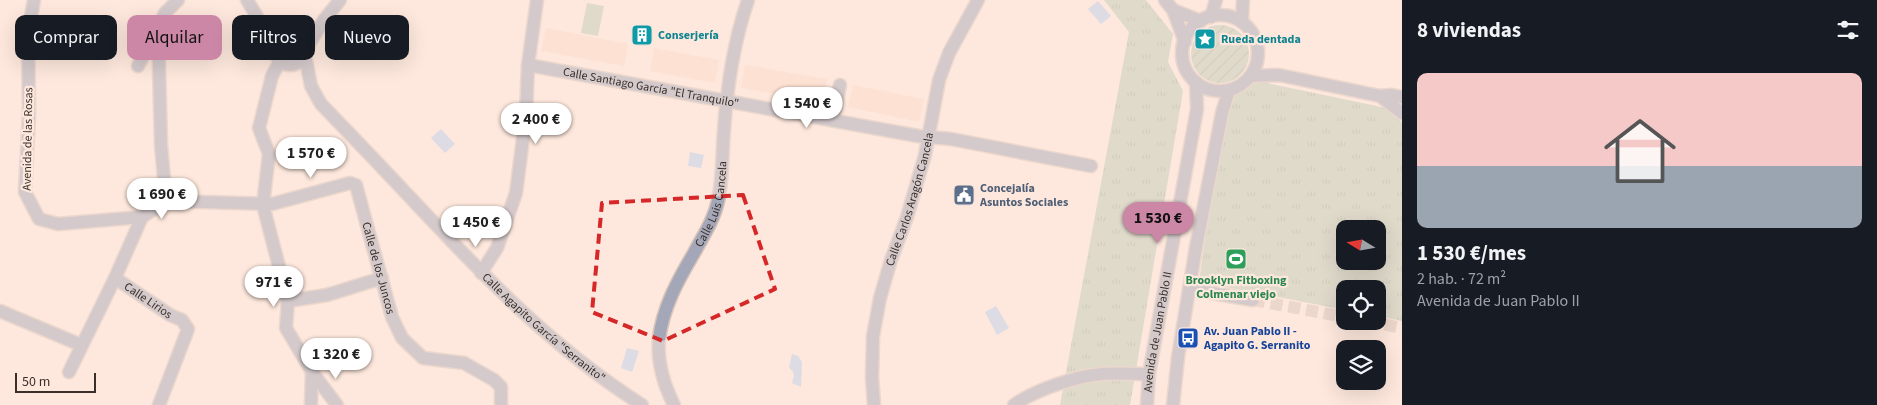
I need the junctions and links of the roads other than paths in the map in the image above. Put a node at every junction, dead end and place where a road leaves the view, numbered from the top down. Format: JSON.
{"nodes":[{"id":1,"x":34,"y":0,"type":"edge"},
{"id":2,"x":178,"y":0,"type":"edge"},
{"id":3,"x":247,"y":0,"type":"edge"},
{"id":4,"x":340,"y":0,"type":"edge"},
{"id":5,"x":537,"y":0,"type":"edge"},
{"id":6,"x":748,"y":0,"type":"edge"},
{"id":7,"x":978,"y":0,"type":"edge"},
{"id":8,"x":1216,"y":0,"type":"edge"},
{"id":9,"x":1243,"y":0,"type":"edge"},
{"id":10,"x":1169,"y":5,"type":"edge"},
{"id":11,"x":164,"y":15,"type":"edge"},
{"id":12,"x":256,"y":15,"type":"edge"},
{"id":13,"x":1206,"y":19,"type":"junction"},
{"id":14,"x":324,"y":20,"type":"junction"},
{"id":15,"x":1242,"y":22,"type":"junction"},
{"id":16,"x":315,"y":26,"type":"edge"},
{"id":17,"x":315,"y":36,"type":"edge"},
{"id":18,"x":1184,"y":42,"type":"junction"},
{"id":19,"x":141,"y":60,"type":"edge"},
{"id":20,"x":159,"y":60,"type":"edge"},
{"id":21,"x":283,"y":60,"type":"edge"},
{"id":22,"x":300,"y":60,"type":"edge"},
{"id":23,"x":306,"y":60,"type":"edge"},
{"id":24,"x":1258,"y":60,"type":"junction"},
{"id":25,"x":285,"y":63,"type":"junction"},
{"id":26,"x":528,"y":65,"type":"junction"},
{"id":27,"x":138,"y":66,"type":"dead end"},
{"id":28,"x":1279,"y":75,"type":"junction"},
{"id":29,"x":1251,"y":76,"type":"junction"},
{"id":30,"x":1196,"y":82,"type":"junction"},
{"id":31,"x":840,"y":85,"type":"dead end"},
{"id":32,"x":311,"y":86,"type":"junction"},
{"id":33,"x":1229,"y":90,"type":"junction"},
{"id":34,"x":1380,"y":96,"type":"junction"},
{"id":35,"x":1402,"y":97,"type":"edge"},
{"id":36,"x":726,"y":101,"type":"junction"},
{"id":37,"x":1402,"y":113,"type":"edge"},
{"id":38,"x":833,"y":120,"type":"junction"},
{"id":39,"x":928,"y":137,"type":"junction"},
{"id":40,"x":1091,"y":166,"type":"dead end"},
{"id":41,"x":166,"y":201,"type":"junction"},
{"id":42,"x":263,"y":205,"type":"junction"},
{"id":43,"x":142,"y":218,"type":"junction"},
{"id":44,"x":481,"y":272,"type":"junction"},
{"id":45,"x":115,"y":278,"type":"junction"},
{"id":46,"x":382,"y":278,"type":"junction"},
{"id":47,"x":1189,"y":288,"type":"junction"},
{"id":48,"x":1253,"y":300,"type":"tunnel mouth"},
{"id":49,"x":288,"y":301,"type":"junction"},
{"id":50,"x":0,"y":311,"type":"edge"},
{"id":51,"x":81,"y":345,"type":"junction"},
{"id":52,"x":69,"y":372,"type":"dead end"},
{"id":53,"x":312,"y":372,"type":"junction"},
{"id":54,"x":1149,"y":374,"type":"junction"},
{"id":55,"x":671,"y":403,"type":"edge"},
{"id":56,"x":159,"y":405,"type":"edge"},
{"id":57,"x":311,"y":405,"type":"edge"},
{"id":58,"x":337,"y":405,"type":"edge"},
{"id":59,"x":501,"y":405,"type":"edge"},
{"id":60,"x":642,"y":405,"type":"edge"},
{"id":61,"x":874,"y":405,"type":"edge"},
{"id":62,"x":1014,"y":405,"type":"edge"},
{"id":63,"x":1147,"y":405,"type":"edge"},
{"id":64,"x":1173,"y":405,"type":"edge"}],
"edges":[{"from":1,"to":43,"type":"street","name":"Avenida de las Rosas"},
{"from":2,"to":11,"type":"street"},
{"from":3,"to":12,"type":"street"},
{"from":4,"to":14,"type":"street"},
{"from":5,"to":26,"type":"street"},
{"from":6,"to":36,"type":"street","name":"Calle Luis Cancela"},
{"from":7,"to":39,"type":"street","name":"Calle Carlos Aragón Cancela"},
{"from":8,"to":13,"type":"street"},
{"from":9,"to":15,"type":"street"},
{"from":10,"to":13,"type":"street"},
{"from":10,"to":18,"type":"street"},
{"from":13,"to":15,"type":"street"},
{"from":13,"to":18,"type":"street"},
{"from":14,"to":16,"type":"street"},
{"from":14,"to":17,"type":"street"},
{"from":15,"to":24,"type":"street"},
{"from":18,"to":30,"type":"street"},
{"from":19,"to":27,"type":"street"},
{"from":20,"to":41,"type":"street"},
{"from":21,"to":25,"type":"street"},
{"from":22,"to":25,"type":"street"},
{"from":23,"to":32,"type":"street","name":"Calle Agapito García \"Serranito\""},
{"from":24,"to":28,"type":"street"},
{"from":24,"to":29,"type":"street"},
{"from":25,"to":32,"type":"street","name":"Calle Agapito García \"Serranito\""},
{"from":25,"to":42,"type":"street"},
{"from":26,"to":36,"type":"street","name":"Calle Santiago García \"El Tranquilo\""},
{"from":26,"to":44,"type":"street"},
{"from":28,"to":29,"type":"street"},
{"from":28,"to":34,"type":"street"},
{"from":29,"to":33,"type":"street"},
{"from":30,"to":33,"type":"street"},
{"from":30,"to":54,"type":"street","name":"Avenida de Juan Pablo II"},
{"from":31,"to":38,"type":"street"},
{"from":32,"to":44,"type":"street","name":"Calle Agapito García \"Serranito\""},
{"from":33,"to":47,"type":"street","name":"Avenida de Juan Pablo II"},
{"from":34,"to":35,"type":"street"},
{"from":34,"to":37,"type":"street"},
{"from":36,"to":38,"type":"street","name":"Calle Santiago García \"El Tranquilo\""},
{"from":36,"to":55,"type":"street","name":"Calle Luis Cancela"},
{"from":38,"to":39,"type":"street","name":"Calle Santiago García \"El Tranquilo\""},
{"from":39,"to":40,"type":"street","name":"Calle Santiago García \"El Tranquilo\""},
{"from":39,"to":61,"type":"street","name":"Calle Carlos Aragón Cancela"},
{"from":41,"to":42,"type":"street"},
{"from":41,"to":43,"type":"street"},
{"from":42,"to":46,"type":"street","name":"Calle de los Juncos"},
{"from":42,"to":49,"type":"street"},
{"from":43,"to":45,"type":"street"},
{"from":44,"to":60,"type":"street","name":"Calle Agapito García \"Serranito\""},
{"from":45,"to":51,"type":"street"},
{"from":45,"to":56,"type":"street","name":"Calle Lirios"},
{"from":46,"to":49,"type":"street"},
{"from":46,"to":59,"type":"street","name":"Calle de los Juncos"},
{"from":47,"to":48,"type":"street"},
{"from":47,"to":64,"type":"street","name":"Avenida de Juan Pablo II"},
{"from":49,"to":53,"type":"street"},
{"from":50,"to":51,"type":"street"},
{"from":51,"to":52,"type":"street"},
{"from":53,"to":57,"type":"street"},
{"from":53,"to":58,"type":"street"},
{"from":54,"to":62,"type":"street"},
{"from":54,"to":63,"type":"street","name":"Avenida de Juan Pablo II"}]}
